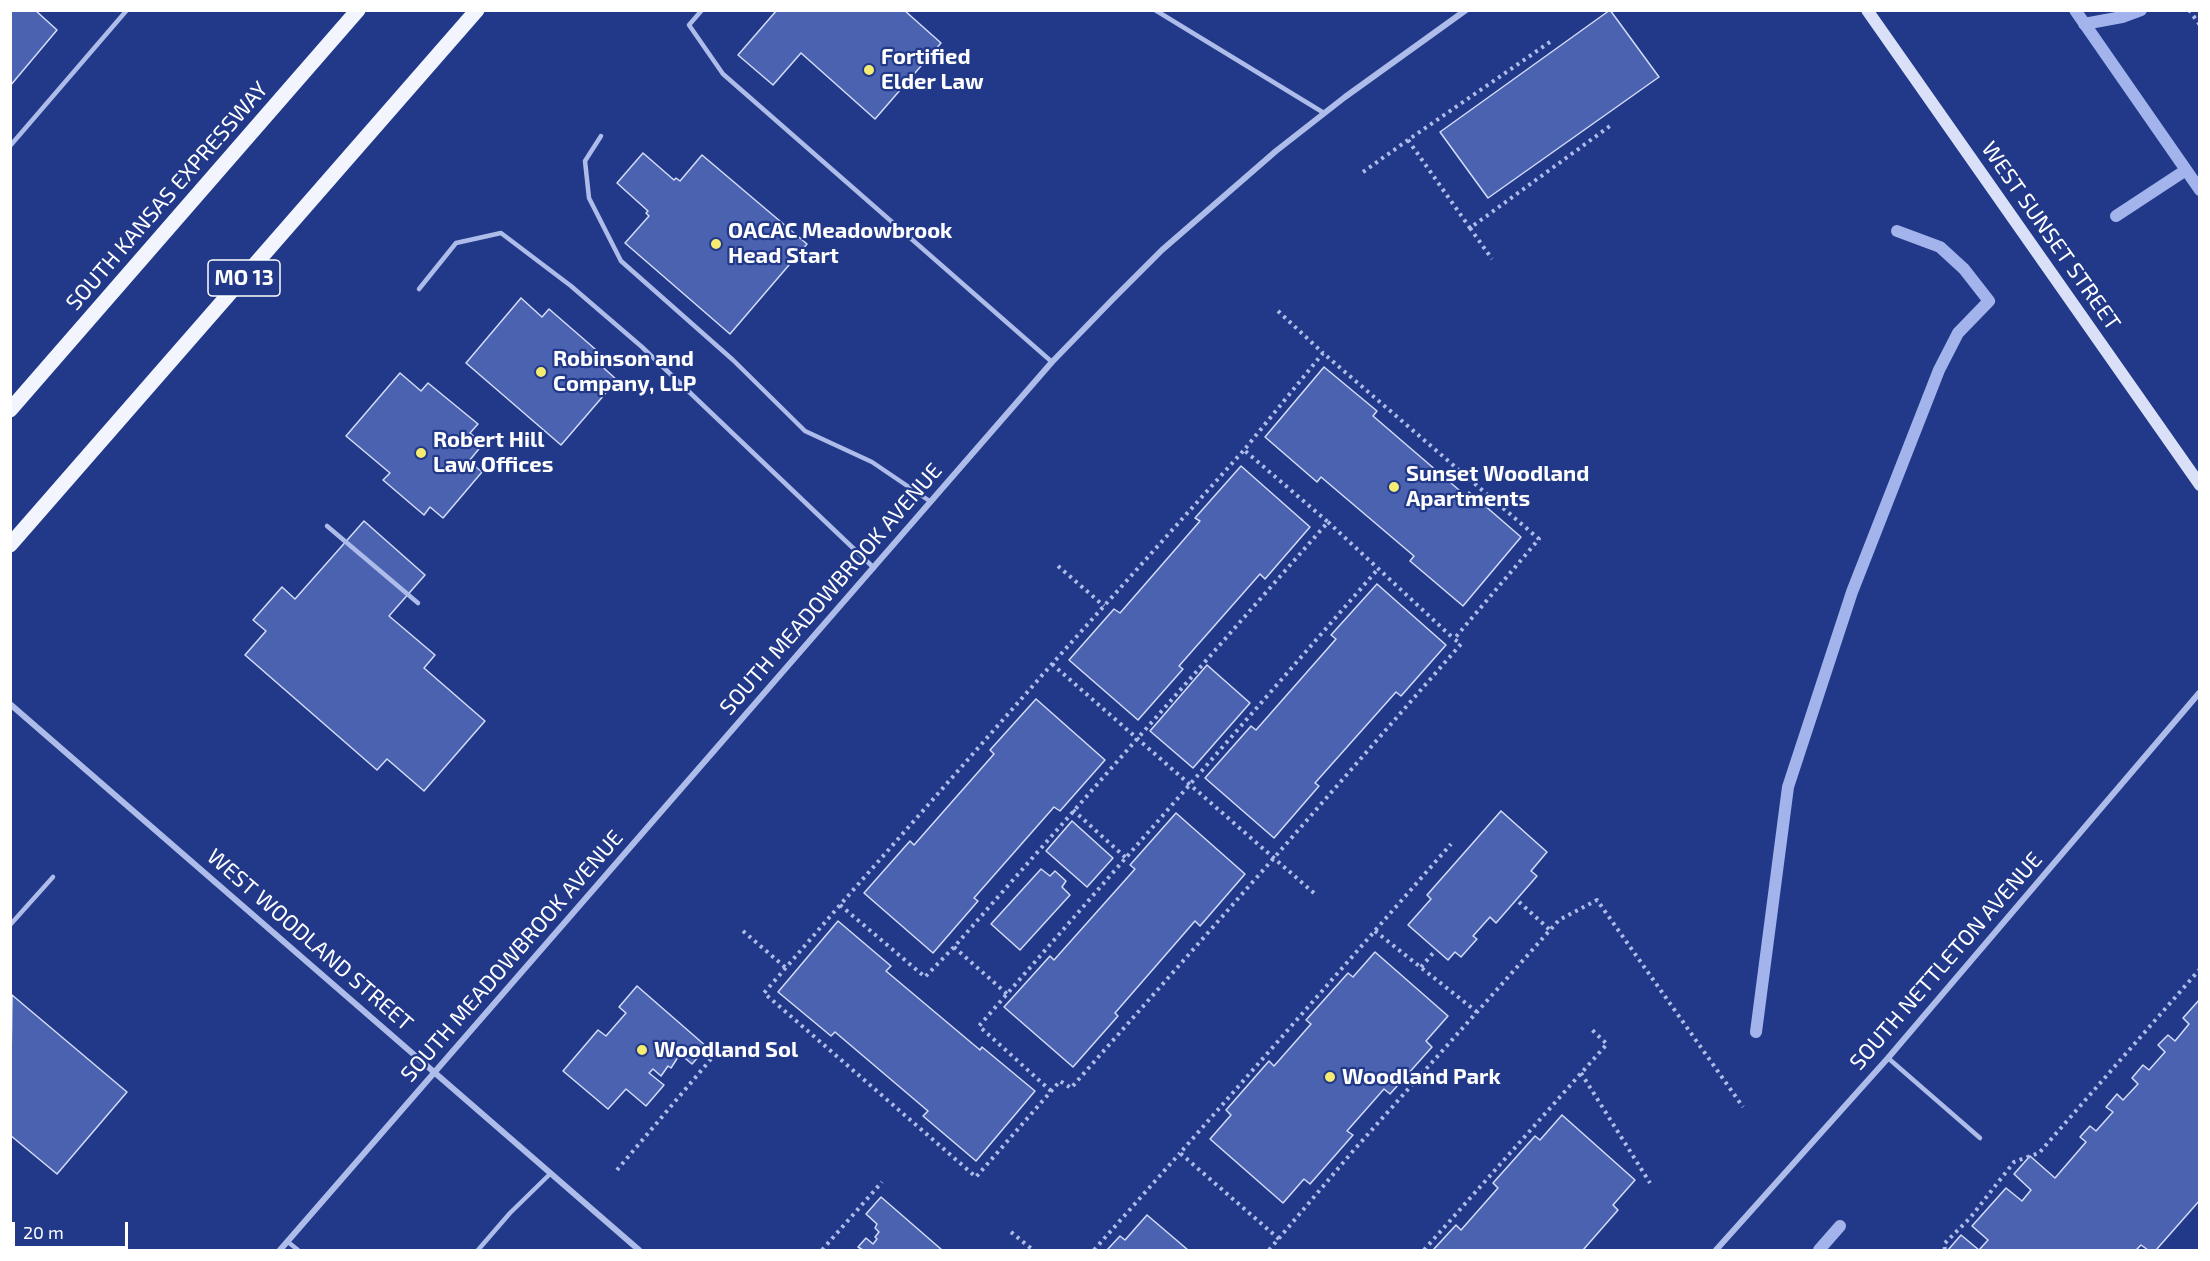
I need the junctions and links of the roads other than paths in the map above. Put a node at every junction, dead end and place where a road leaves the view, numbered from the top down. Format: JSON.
{"nodes":[{"id":1,"x":127,"y":10,"type":"edge"},
{"id":2,"x":358,"y":10,"type":"edge"},
{"id":3,"x":477,"y":10,"type":"edge"},
{"id":4,"x":702,"y":10,"type":"edge"},
{"id":5,"x":1155,"y":10,"type":"edge"},
{"id":6,"x":1466,"y":10,"type":"edge"},
{"id":7,"x":1867,"y":10,"type":"edge"},
{"id":8,"x":1324,"y":113,"type":"junction"},
{"id":9,"x":601,"y":136,"type":"dead end"},
{"id":10,"x":10,"y":146,"type":"edge"},
{"id":11,"x":419,"y":289,"type":"dead end"},
{"id":12,"x":1052,"y":362,"type":"junction"},
{"id":13,"x":10,"y":410,"type":"edge"},
{"id":14,"x":2199,"y":485,"type":"edge"},
{"id":15,"x":931,"y":502,"type":"junction"},
{"id":16,"x":327,"y":526,"type":"dead end"},
{"id":17,"x":10,"y":545,"type":"edge"},
{"id":18,"x":874,"y":568,"type":"junction"},
{"id":19,"x":418,"y":603,"type":"dead end"},
{"id":20,"x":2199,"y":692,"type":"edge"},
{"id":21,"x":10,"y":704,"type":"edge"},
{"id":22,"x":53,"y":877,"type":"dead end"},
{"id":23,"x":10,"y":925,"type":"edge"},
{"id":24,"x":1888,"y":1058,"type":"junction"},
{"id":25,"x":435,"y":1073,"type":"junction"},
{"id":26,"x":1980,"y":1138,"type":"dead end"},
{"id":27,"x":551,"y":1173,"type":"junction"},
{"id":28,"x":288,"y":1242,"type":"junction"},
{"id":29,"x":280,"y":1251,"type":"edge"},
{"id":30,"x":298,"y":1251,"type":"edge"},
{"id":31,"x":478,"y":1251,"type":"edge"},
{"id":32,"x":639,"y":1251,"type":"edge"},
{"id":33,"x":1716,"y":1251,"type":"edge"}],
"edges":[{"from":1,"to":10,"type":"lane"},
{"from":2,"to":13,"type":"main road","name":"SOUTH KANSAS EXPRESSWAY"},
{"from":3,"to":17,"type":"main road","number":"MO 13"},
{"from":4,"to":12,"type":"lane"},
{"from":5,"to":8,"type":"lane"},
{"from":6,"to":8,"type":"street","name":"SOUTH MEADOWBROOK AVENUE"},
{"from":7,"to":14,"type":"main road","name":"WEST SUNSET STREET"},
{"from":8,"to":12,"type":"street","name":"SOUTH MEADOWBROOK AVENUE"},
{"from":9,"to":15,"type":"lane"},
{"from":11,"to":18,"type":"lane"},
{"from":12,"to":15,"type":"street","name":"SOUTH MEADOWBROOK AVENUE"},
{"from":15,"to":18,"type":"street","name":"SOUTH MEADOWBROOK AVENUE"},
{"from":16,"to":19,"type":"lane"},
{"from":18,"to":25,"type":"street","name":"SOUTH MEADOWBROOK AVENUE"},
{"from":20,"to":24,"type":"street","name":"SOUTH NETTLETON AVENUE"},
{"from":21,"to":25,"type":"street","name":"WEST WOODLAND STREET"},
{"from":22,"to":23,"type":"lane"},
{"from":24,"to":26,"type":"lane"},
{"from":24,"to":33,"type":"street","name":"SOUTH NETTLETON AVENUE"},
{"from":25,"to":27,"type":"street","name":"WEST WOODLAND STREET"},
{"from":25,"to":28,"type":"street","name":"SOUTH MEADOWBROOK AVENUE"},
{"from":27,"to":31,"type":"lane"},
{"from":27,"to":32,"type":"street","name":"WEST WOODLAND STREET"},
{"from":28,"to":29,"type":"street","name":"SOUTH MEADOWBROOK AVENUE"},
{"from":28,"to":30,"type":"lane"}]}
